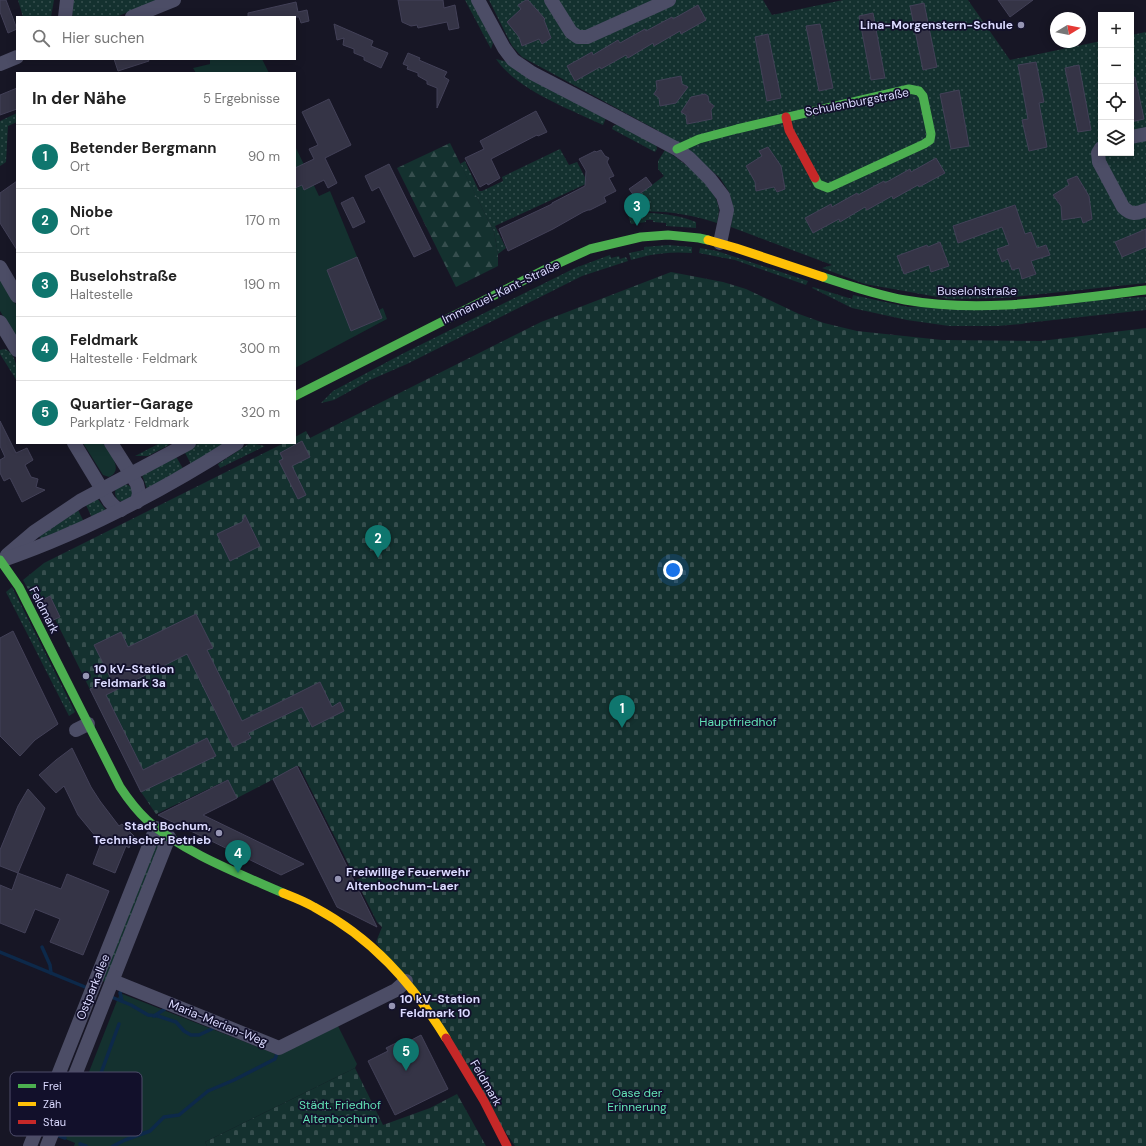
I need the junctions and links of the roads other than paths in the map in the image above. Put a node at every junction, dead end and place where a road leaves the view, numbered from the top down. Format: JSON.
{"nodes":[{"id":1,"x":67,"y":0,"type":"edge"},
{"id":2,"x":174,"y":0,"type":"edge"},
{"id":3,"x":478,"y":0,"type":"edge"},
{"id":4,"x":551,"y":0,"type":"edge"},
{"id":5,"x":669,"y":0,"type":"edge"},
{"id":6,"x":65,"y":16,"type":"edge"},
{"id":7,"x":134,"y":16,"type":"edge"},
{"id":8,"x":16,"y":57,"type":"edge"},
{"id":9,"x":0,"y":64,"type":"edge"},
{"id":10,"x":786,"y":117,"type":"junction"},
{"id":11,"x":1146,"y":134,"type":"edge"},
{"id":12,"x":1134,"y":136,"type":"edge"},
{"id":13,"x":677,"y":149,"type":"junction"},
{"id":14,"x":1098,"y":156,"type":"edge"},
{"id":15,"x":1146,"y":210,"type":"edge"},
{"id":16,"x":720,"y":244,"type":"junction"},
{"id":17,"x":0,"y":267,"type":"edge"},
{"id":18,"x":1146,"y":290,"type":"edge"},
{"id":19,"x":16,"y":294,"type":"edge"},
{"id":20,"x":0,"y":322,"type":"edge"},
{"id":21,"x":5,"y":340,"type":"edge"},
{"id":22,"x":16,"y":349,"type":"edge"},
{"id":23,"x":296,"y":395,"type":"edge"},
{"id":24,"x":75,"y":444,"type":"edge"},
{"id":25,"x":112,"y":444,"type":"edge"},
{"id":26,"x":187,"y":444,"type":"edge"},
{"id":27,"x":235,"y":444,"type":"edge"},
{"id":28,"x":130,"y":473,"type":"junction"},
{"id":29,"x":102,"y":488,"type":"junction"},
{"id":30,"x":137,"y":502,"type":"junction"},
{"id":31,"x":121,"y":510,"type":"junction"},
{"id":32,"x":0,"y":560,"type":"edge"},
{"id":33,"x":156,"y":828,"type":"junction"},
{"id":34,"x":169,"y":837,"type":"junction"},
{"id":35,"x":113,"y":981,"type":"junction"},
{"id":36,"x":406,"y":981,"type":"junction"},
{"id":37,"x":59,"y":1072,"type":"edge"},
{"id":38,"x":77,"y":1072,"type":"edge"},
{"id":39,"x":34,"y":1136,"type":"edge"},
{"id":40,"x":51,"y":1136,"type":"edge"},
{"id":41,"x":30,"y":1146,"type":"edge"},
{"id":42,"x":47,"y":1146,"type":"edge"},
{"id":43,"x":507,"y":1146,"type":"edge"}],
"edges":[{"from":1,"to":6,"type":"street"},
{"from":2,"to":7,"type":"street"},
{"from":3,"to":13,"type":"street"},
{"from":4,"to":5,"type":"street"},
{"from":8,"to":9,"type":"street"},
{"from":10,"to":10,"type":"street","name":"Schulenburgstraße"},
{"from":10,"to":13,"type":"street","name":"Schulenburgstraße"},
{"from":11,"to":12,"type":"street"},
{"from":13,"to":16,"type":"street"},
{"from":14,"to":15,"type":"street"},
{"from":16,"to":18,"type":"street","name":"Buselohstraße"},
{"from":16,"to":23,"type":"street","name":"Immanuel-Kant-Straße"},
{"from":17,"to":19,"type":"street"},
{"from":20,"to":21,"type":"street"},
{"from":21,"to":22,"type":"street"},
{"from":24,"to":29,"type":"street"},
{"from":25,"to":28,"type":"street"},
{"from":26,"to":28,"type":"street"},
{"from":27,"to":30,"type":"street"},
{"from":28,"to":29,"type":"street"},
{"from":28,"to":30,"type":"street"},
{"from":29,"to":31,"type":"street"},
{"from":29,"to":32,"type":"street"},
{"from":30,"to":31,"type":"street"},
{"from":31,"to":32,"type":"street"},
{"from":32,"to":33,"type":"street","name":"Feldmark"},
{"from":33,"to":34,"type":"street","name":"Feldmark"},
{"from":33,"to":37,"type":"street","name":"Ostparkallee"},
{"from":34,"to":35,"type":"street","name":"Ostparkallee"},
{"from":34,"to":36,"type":"street","name":"Feldmark"},
{"from":35,"to":36,"type":"street","name":"Maria-Merian-Weg"},
{"from":35,"to":38,"type":"street","name":"Ostparkallee"},
{"from":36,"to":43,"type":"street","name":"Feldmark"},
{"from":39,"to":41,"type":"street","name":"Ostparkallee"},
{"from":40,"to":42,"type":"street","name":"Ostparkallee"}]}
